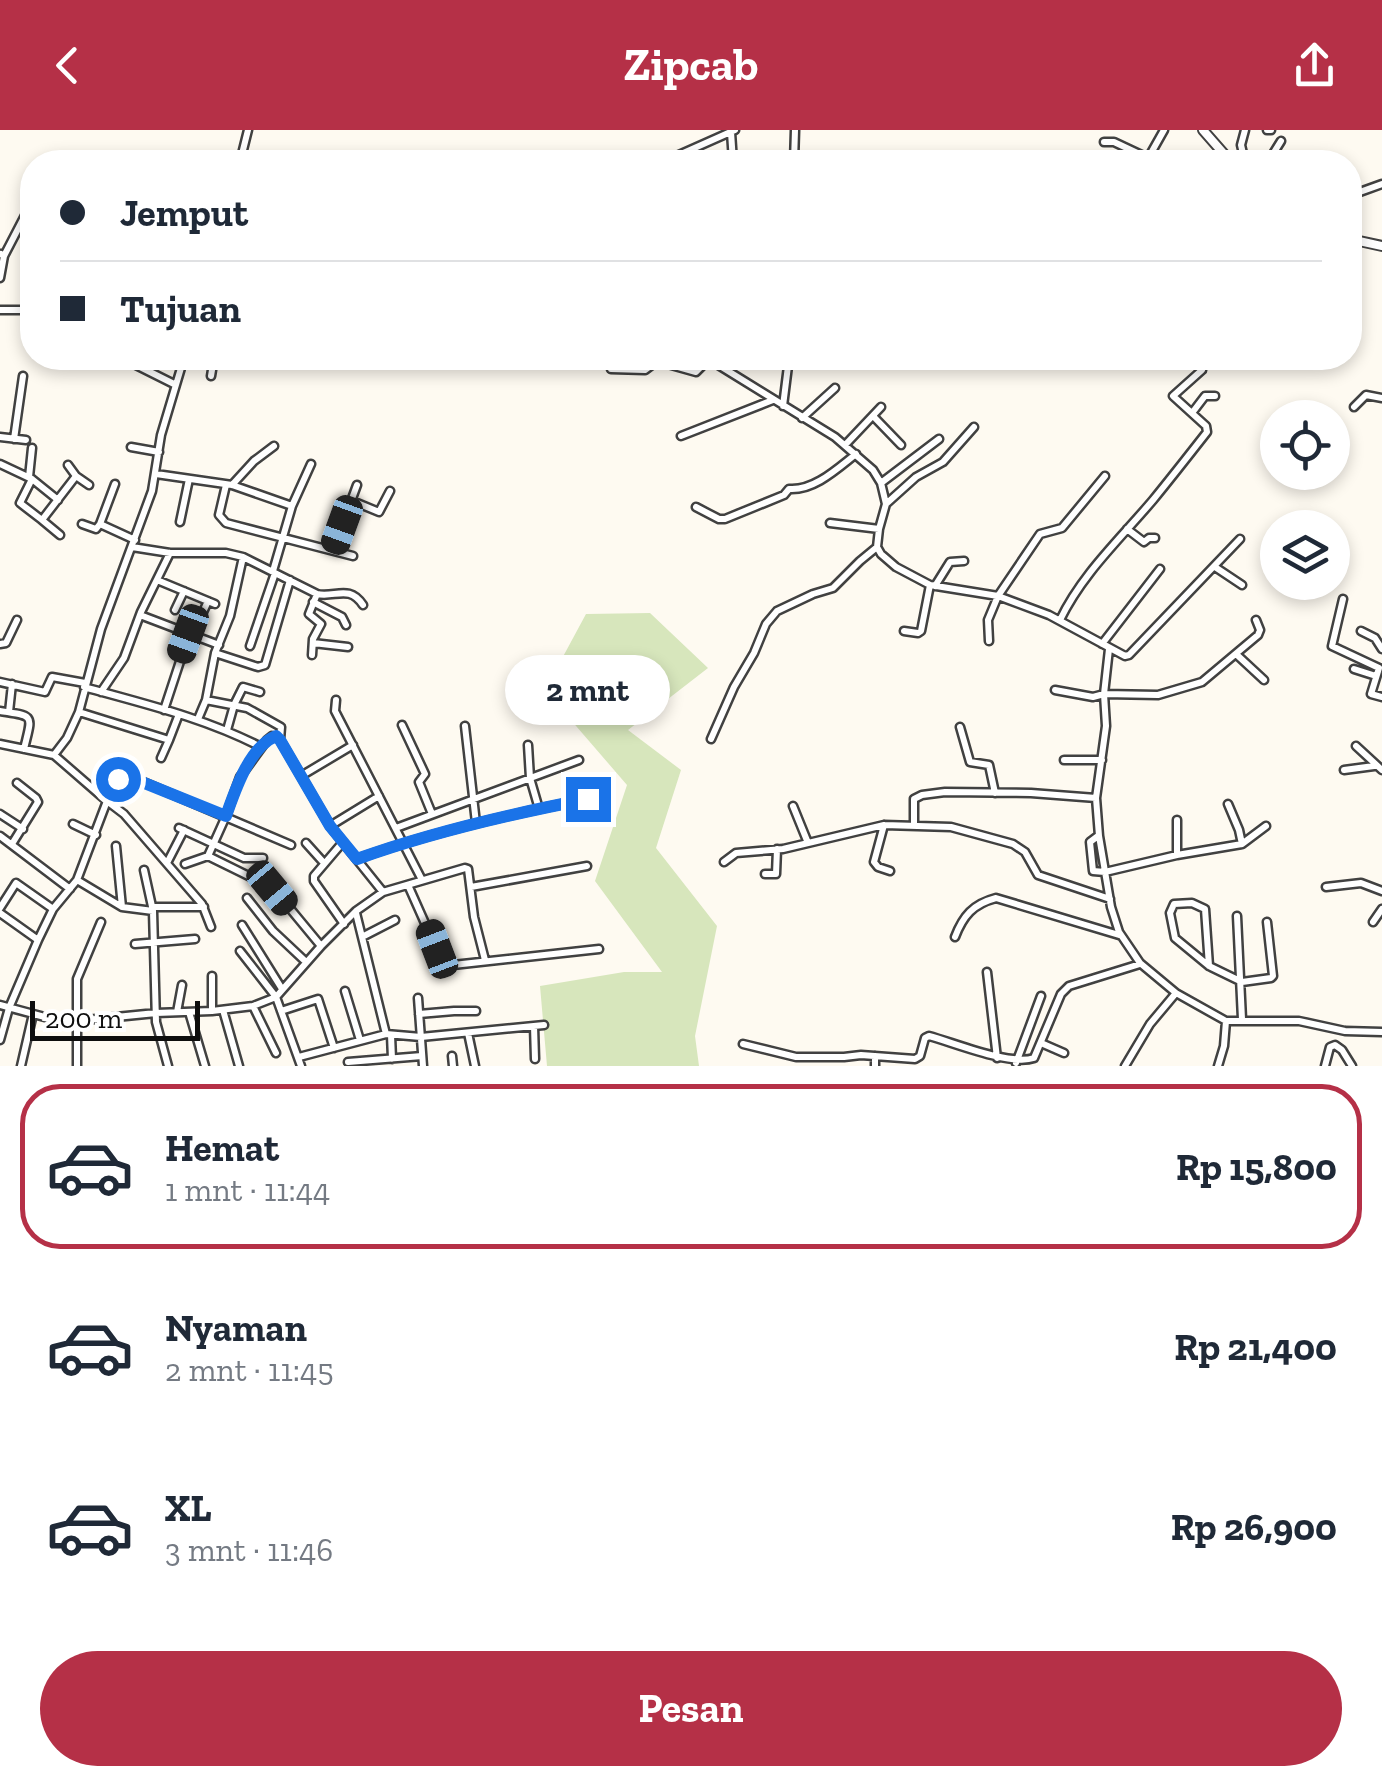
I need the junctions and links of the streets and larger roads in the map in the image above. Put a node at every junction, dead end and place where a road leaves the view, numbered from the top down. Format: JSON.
{"nodes":[{"id":1,"x":1203,"y":130,"type":"edge"},
{"id":2,"x":733,"y":131,"type":"edge"},
{"id":3,"x":1281,"y":141,"type":"dead end"},
{"id":4,"x":1104,"y":142,"type":"dead end"},
{"id":5,"x":689,"y":150,"type":"edge"},
{"id":6,"x":1129,"y":150,"type":"edge"},
{"id":7,"x":1220,"y":150,"type":"edge"},
{"id":8,"x":1275,"y":150,"type":"edge"},
{"id":9,"x":20,"y":223,"type":"edge"},
{"id":10,"x":2,"y":255,"type":"edge"},
{"id":11,"x":0,"y":277,"type":"edge"},
{"id":12,"x":146,"y":370,"type":"edge"},
{"id":13,"x":179,"y":370,"type":"edge"},
{"id":14,"x":212,"y":370,"type":"edge"},
{"id":15,"x":732,"y":370,"type":"edge"},
{"id":16,"x":788,"y":370,"type":"edge"},
{"id":17,"x":1202,"y":370,"type":"edge"},
{"id":18,"x":23,"y":376,"type":"dead end"},
{"id":19,"x":211,"y":376,"type":"dead end"},
{"id":20,"x":174,"y":384,"type":"junction"},
{"id":21,"x":835,"y":388,"type":"dead end"},
{"id":22,"x":1215,"y":396,"type":"dead end"},
{"id":23,"x":1382,"y":398,"type":"edge"},
{"id":24,"x":773,"y":400,"type":"junction"},
{"id":25,"x":783,"y":407,"type":"junction"},
{"id":26,"x":881,"y":407,"type":"dead end"},
{"id":27,"x":1354,"y":407,"type":"dead end"},
{"id":28,"x":1192,"y":412,"type":"junction"},
{"id":29,"x":873,"y":416,"type":"junction"},
{"id":30,"x":802,"y":418,"type":"junction"},
{"id":31,"x":974,"y":427,"type":"dead end"},
{"id":32,"x":682,"y":436,"type":"dead end"},
{"id":33,"x":0,"y":437,"type":"edge"},
{"id":34,"x":14,"y":439,"type":"junction"},
{"id":35,"x":939,"y":439,"type":"dead end"},
{"id":36,"x":26,"y":440,"type":"dead end"},
{"id":37,"x":846,"y":444,"type":"junction"},
{"id":38,"x":901,"y":445,"type":"dead end"},
{"id":39,"x":274,"y":446,"type":"dead end"},
{"id":40,"x":131,"y":447,"type":"dead end"},
{"id":41,"x":32,"y":448,"type":"dead end"},
{"id":42,"x":159,"y":452,"type":"junction"},
{"id":43,"x":856,"y":454,"type":"junction"},
{"id":44,"x":0,"y":464,"type":"edge"},
{"id":45,"x":310,"y":464,"type":"dead end"},
{"id":46,"x":68,"y":465,"type":"dead end"},
{"id":47,"x":156,"y":474,"type":"junction"},
{"id":48,"x":76,"y":476,"type":"junction"},
{"id":49,"x":1104,"y":476,"type":"dead end"},
{"id":50,"x":30,"y":478,"type":"junction"},
{"id":51,"x":189,"y":479,"type":"junction"},
{"id":52,"x":881,"y":483,"type":"junction"},
{"id":53,"x":89,"y":484,"type":"dead end"},
{"id":54,"x":115,"y":484,"type":"dead end"},
{"id":55,"x":229,"y":485,"type":"junction"},
{"id":56,"x":357,"y":485,"type":"dead end"},
{"id":57,"x":390,"y":491,"type":"dead end"},
{"id":58,"x":58,"y":500,"type":"junction"},
{"id":59,"x":350,"y":500,"type":"junction"},
{"id":60,"x":886,"y":504,"type":"junction"},
{"id":61,"x":292,"y":506,"type":"junction"},
{"id":62,"x":696,"y":507,"type":"dead end"},
{"id":63,"x":42,"y":520,"type":"junction"},
{"id":64,"x":180,"y":522,"type":"dead end"},
{"id":65,"x":830,"y":523,"type":"dead end"},
{"id":66,"x":82,"y":524,"type":"dead end"},
{"id":67,"x":100,"y":524,"type":"junction"},
{"id":68,"x":1127,"y":529,"type":"junction"},
{"id":69,"x":879,"y":530,"type":"junction"},
{"id":70,"x":60,"y":535,"type":"dead end"},
{"id":71,"x":282,"y":536,"type":"junction"},
{"id":72,"x":1154,"y":538,"type":"dead end"},
{"id":73,"x":1240,"y":540,"type":"dead end"},
{"id":74,"x":133,"y":544,"type":"junction"},
{"id":75,"x":877,"y":546,"type":"junction"},
{"id":76,"x":332,"y":550,"type":"junction"},
{"id":77,"x":170,"y":553,"type":"junction"},
{"id":78,"x":353,"y":556,"type":"dead end"},
{"id":79,"x":243,"y":557,"type":"junction"},
{"id":80,"x":964,"y":561,"type":"dead end"},
{"id":81,"x":1215,"y":567,"type":"junction"},
{"id":82,"x":1160,"y":569,"type":"dead end"},
{"id":83,"x":274,"y":572,"type":"junction"},
{"id":84,"x":157,"y":580,"type":"junction"},
{"id":85,"x":290,"y":580,"type":"junction"},
{"id":86,"x":1242,"y":585,"type":"dead end"},
{"id":87,"x":932,"y":586,"type":"junction"},
{"id":88,"x":184,"y":591,"type":"junction"},
{"id":89,"x":317,"y":594,"type":"junction"},
{"id":90,"x":998,"y":596,"type":"junction"},
{"id":91,"x":1342,"y":600,"type":"edge"},
{"id":92,"x":313,"y":602,"type":"junction"},
{"id":93,"x":363,"y":605,"type":"dead end"},
{"id":94,"x":175,"y":610,"type":"dead end"},
{"id":95,"x":140,"y":615,"type":"junction"},
{"id":96,"x":17,"y":620,"type":"dead end"},
{"id":97,"x":1060,"y":620,"type":"junction"},
{"id":98,"x":1256,"y":620,"type":"dead end"},
{"id":99,"x":199,"y":621,"type":"dead end"},
{"id":100,"x":346,"y":625,"type":"dead end"},
{"id":101,"x":904,"y":631,"type":"dead end"},
{"id":102,"x":1361,"y":631,"type":"dead end"},
{"id":103,"x":188,"y":634,"type":"junction"},
{"id":104,"x":989,"y":640,"type":"dead end"},
{"id":105,"x":313,"y":642,"type":"junction"},
{"id":106,"x":0,"y":644,"type":"edge"},
{"id":107,"x":250,"y":646,"type":"dead end"},
{"id":108,"x":348,"y":646,"type":"dead end"},
{"id":109,"x":1105,"y":647,"type":"junction"},
{"id":110,"x":217,"y":649,"type":"junction"},
{"id":111,"x":1382,"y":649,"type":"edge"},
{"id":112,"x":1236,"y":654,"type":"junction"},
{"id":113,"x":312,"y":655,"type":"dead end"},
{"id":114,"x":1354,"y":669,"type":"dead end"},
{"id":115,"x":1379,"y":670,"type":"edge"},
{"id":116,"x":1264,"y":680,"type":"dead end"},
{"id":117,"x":0,"y":682,"type":"edge"},
{"id":118,"x":12,"y":684,"type":"junction"},
{"id":119,"x":85,"y":685,"type":"junction"},
{"id":120,"x":1055,"y":690,"type":"dead end"},
{"id":121,"x":101,"y":692,"type":"junction"},
{"id":122,"x":260,"y":692,"type":"dead end"},
{"id":123,"x":1104,"y":694,"type":"junction"},
{"id":124,"x":1382,"y":697,"type":"edge"},
{"id":125,"x":206,"y":700,"type":"junction"},
{"id":126,"x":336,"y":700,"type":"dead end"},
{"id":127,"x":234,"y":705,"type":"junction"},
{"id":128,"x":164,"y":710,"type":"junction"},
{"id":129,"x":4,"y":711,"type":"edge"},
{"id":130,"x":78,"y":712,"type":"junction"},
{"id":131,"x":179,"y":714,"type":"junction"},
{"id":132,"x":198,"y":719,"type":"junction"},
{"id":133,"x":402,"y":726,"type":"dead end"},
{"id":134,"x":465,"y":726,"type":"dead end"},
{"id":135,"x":960,"y":727,"type":"dead end"},
{"id":136,"x":227,"y":730,"type":"junction"},
{"id":137,"x":711,"y":739,"type":"dead end"},
{"id":138,"x":169,"y":740,"type":"junction"},
{"id":139,"x":280,"y":740,"type":"junction"},
{"id":140,"x":353,"y":745,"type":"junction"},
{"id":141,"x":528,"y":745,"type":"dead end"},
{"id":142,"x":1356,"y":746,"type":"dead end"},
{"id":143,"x":1,"y":747,"type":"edge"},
{"id":144,"x":261,"y":747,"type":"junction"},
{"id":145,"x":24,"y":749,"type":"junction"},
{"id":146,"x":54,"y":755,"type":"junction"},
{"id":147,"x":160,"y":758,"type":"dead end"},
{"id":148,"x":579,"y":760,"type":"dead end"},
{"id":149,"x":1064,"y":760,"type":"dead end"},
{"id":150,"x":1102,"y":760,"type":"junction"},
{"id":151,"x":1379,"y":768,"type":"edge"},
{"id":152,"x":1344,"y":770,"type":"dead end"},
{"id":153,"x":301,"y":776,"type":"junction"},
{"id":154,"x":530,"y":778,"type":"junction"},
{"id":155,"x":18,"y":783,"type":"dead end"},
{"id":156,"x":995,"y":792,"type":"junction"},
{"id":157,"x":379,"y":796,"type":"junction"},
{"id":158,"x":1096,"y":798,"type":"junction"},
{"id":159,"x":472,"y":799,"type":"junction"},
{"id":160,"x":588,"y":799,"type":"dead end"},
{"id":161,"x":107,"y":801,"type":"junction"},
{"id":162,"x":1228,"y":804,"type":"dead end"},
{"id":163,"x":793,"y":806,"type":"dead end"},
{"id":164,"x":539,"y":808,"type":"junction"},
{"id":165,"x":0,"y":814,"type":"edge"},
{"id":166,"x":432,"y":814,"type":"junction"},
{"id":167,"x":226,"y":816,"type":"junction"},
{"id":168,"x":1177,"y":820,"type":"dead end"},
{"id":169,"x":476,"y":823,"type":"junction"},
{"id":170,"x":73,"y":824,"type":"dead end"},
{"id":171,"x":884,"y":825,"type":"junction"},
{"id":172,"x":330,"y":826,"type":"junction"},
{"id":173,"x":914,"y":826,"type":"junction"},
{"id":174,"x":1266,"y":826,"type":"dead end"},
{"id":175,"x":396,"y":828,"type":"junction"},
{"id":176,"x":23,"y":829,"type":"junction"},
{"id":177,"x":96,"y":834,"type":"junction"},
{"id":178,"x":0,"y":836,"type":"edge"},
{"id":179,"x":342,"y":842,"type":"junction"},
{"id":180,"x":404,"y":842,"type":"junction"},
{"id":181,"x":306,"y":843,"type":"dead end"},
{"id":182,"x":808,"y":843,"type":"junction"},
{"id":183,"x":12,"y":844,"type":"junction"},
{"id":184,"x":214,"y":844,"type":"junction"},
{"id":185,"x":1242,"y":844,"type":"junction"},
{"id":186,"x":291,"y":845,"type":"dead end"},
{"id":187,"x":116,"y":846,"type":"dead end"},
{"id":188,"x":777,"y":849,"type":"junction"},
{"id":189,"x":1177,"y":855,"type":"junction"},
{"id":190,"x":208,"y":856,"type":"junction"},
{"id":191,"x":263,"y":858,"type":"dead end"},
{"id":192,"x":357,"y":859,"type":"junction"},
{"id":193,"x":724,"y":862,"type":"dead end"},
{"id":194,"x":167,"y":863,"type":"junction"},
{"id":195,"x":324,"y":863,"type":"junction"},
{"id":196,"x":185,"y":864,"type":"dead end"},
{"id":197,"x":587,"y":866,"type":"dead end"},
{"id":198,"x":144,"y":870,"type":"dead end"},
{"id":199,"x":890,"y":871,"type":"dead end"},
{"id":200,"x":1105,"y":872,"type":"junction"},
{"id":201,"x":766,"y":874,"type":"dead end"},
{"id":202,"x":77,"y":880,"type":"junction"},
{"id":203,"x":422,"y":880,"type":"junction"},
{"id":204,"x":408,"y":885,"type":"junction"},
{"id":205,"x":471,"y":887,"type":"junction"},
{"id":206,"x":1326,"y":887,"type":"dead end"},
{"id":207,"x":70,"y":889,"type":"junction"},
{"id":208,"x":1382,"y":891,"type":"edge"},
{"id":209,"x":383,"y":892,"type":"junction"},
{"id":210,"x":247,"y":898,"type":"dead end"},
{"id":211,"x":1110,"y":899,"type":"junction"},
{"id":212,"x":122,"y":907,"type":"junction"},
{"id":213,"x":204,"y":907,"type":"junction"},
{"id":214,"x":54,"y":909,"type":"junction"},
{"id":215,"x":153,"y":909,"type":"junction"},
{"id":216,"x":1382,"y":909,"type":"edge"},
{"id":217,"x":0,"y":911,"type":"edge"},
{"id":218,"x":356,"y":912,"type":"junction"},
{"id":219,"x":1237,"y":916,"type":"dead end"},
{"id":220,"x":395,"y":920,"type":"dead end"},
{"id":221,"x":101,"y":922,"type":"dead end"},
{"id":222,"x":1267,"y":922,"type":"dead end"},
{"id":223,"x":1373,"y":922,"type":"dead end"},
{"id":224,"x":344,"y":924,"type":"junction"},
{"id":225,"x":242,"y":925,"type":"dead end"},
{"id":226,"x":210,"y":927,"type":"dead end"},
{"id":227,"x":362,"y":936,"type":"junction"},
{"id":228,"x":1122,"y":936,"type":"junction"},
{"id":229,"x":955,"y":937,"type":"dead end"},
{"id":230,"x":195,"y":939,"type":"dead end"},
{"id":231,"x":38,"y":940,"type":"junction"},
{"id":232,"x":155,"y":941,"type":"junction"},
{"id":233,"x":135,"y":944,"type":"dead end"},
{"id":234,"x":321,"y":946,"type":"junction"},
{"id":235,"x":599,"y":950,"type":"dead end"},
{"id":236,"x":240,"y":951,"type":"dead end"},
{"id":237,"x":485,"y":960,"type":"junction"},
{"id":238,"x":306,"y":962,"type":"junction"},
{"id":239,"x":1140,"y":964,"type":"junction"},
{"id":240,"x":1209,"y":966,"type":"junction"},
{"id":241,"x":988,"y":972,"type":"dead end"},
{"id":242,"x":212,"y":976,"type":"dead end"},
{"id":243,"x":1242,"y":982,"type":"junction"},
{"id":244,"x":182,"y":984,"type":"dead end"},
{"id":245,"x":282,"y":989,"type":"junction"},
{"id":246,"x":345,"y":991,"type":"dead end"},
{"id":247,"x":1176,"y":993,"type":"junction"},
{"id":248,"x":1041,"y":996,"type":"dead end"},
{"id":249,"x":276,"y":997,"type":"junction"},
{"id":250,"x":418,"y":998,"type":"dead end"},
{"id":251,"x":0,"y":1005,"type":"edge"},
{"id":252,"x":253,"y":1006,"type":"junction"},
{"id":253,"x":10,"y":1008,"type":"junction"},
{"id":254,"x":223,"y":1010,"type":"junction"},
{"id":255,"x":212,"y":1011,"type":"junction"},
{"id":256,"x":476,"y":1011,"type":"dead end"},
{"id":257,"x":156,"y":1012,"type":"junction"},
{"id":258,"x":177,"y":1012,"type":"junction"},
{"id":259,"x":189,"y":1012,"type":"junction"},
{"id":260,"x":281,"y":1012,"type":"junction"},
{"id":261,"x":33,"y":1014,"type":"junction"},
{"id":262,"x":420,"y":1014,"type":"junction"},
{"id":263,"x":1242,"y":1020,"type":"junction"},
{"id":264,"x":76,"y":1021,"type":"junction"},
{"id":265,"x":1226,"y":1021,"type":"junction"},
{"id":266,"x":544,"y":1025,"type":"dead end"},
{"id":267,"x":534,"y":1026,"type":"junction"},
{"id":268,"x":1382,"y":1032,"type":"edge"},
{"id":269,"x":468,"y":1033,"type":"junction"},
{"id":270,"x":388,"y":1035,"type":"junction"},
{"id":271,"x":421,"y":1037,"type":"junction"},
{"id":272,"x":0,"y":1040,"type":"edge"},
{"id":273,"x":360,"y":1040,"type":"junction"},
{"id":274,"x":1041,"y":1043,"type":"junction"},
{"id":275,"x":348,"y":1044,"type":"junction"},
{"id":276,"x":744,"y":1044,"type":"dead end"},
{"id":277,"x":334,"y":1048,"type":"junction"},
{"id":278,"x":1064,"y":1053,"type":"dead end"},
{"id":279,"x":276,"y":1054,"type":"dead end"},
{"id":280,"x":986,"y":1055,"type":"junction"},
{"id":281,"x":422,"y":1056,"type":"junction"},
{"id":282,"x":452,"y":1056,"type":"dead end"},
{"id":283,"x":875,"y":1056,"type":"junction"},
{"id":284,"x":299,"y":1057,"type":"junction"},
{"id":285,"x":392,"y":1058,"type":"junction"},
{"id":286,"x":997,"y":1058,"type":"junction"},
{"id":287,"x":535,"y":1059,"type":"dead end"},
{"id":288,"x":1016,"y":1063,"type":"junction"},
{"id":289,"x":349,"y":1064,"type":"edge"},
{"id":290,"x":1007,"y":1064,"type":"edge"},
{"id":291,"x":21,"y":1066,"type":"edge"},
{"id":292,"x":77,"y":1066,"type":"edge"},
{"id":293,"x":167,"y":1066,"type":"edge"},
{"id":294,"x":205,"y":1066,"type":"edge"},
{"id":295,"x":239,"y":1066,"type":"edge"},
{"id":296,"x":301,"y":1066,"type":"edge"},
{"id":297,"x":423,"y":1066,"type":"edge"},
{"id":298,"x":453,"y":1066,"type":"edge"},
{"id":299,"x":474,"y":1066,"type":"edge"},
{"id":300,"x":875,"y":1066,"type":"edge"},
{"id":301,"x":984,"y":1066,"type":"edge"},
{"id":302,"x":1125,"y":1066,"type":"edge"},
{"id":303,"x":1218,"y":1066,"type":"edge"},
{"id":304,"x":1326,"y":1066,"type":"edge"},
{"id":305,"x":1352,"y":1066,"type":"edge"}],
"edges":[{"from":1,"to":7,"type":"street"},
{"from":2,"to":5,"type":"street"},
{"from":3,"to":8,"type":"street"},
{"from":4,"to":6,"type":"street"},
{"from":9,"to":10,"type":"street"},
{"from":10,"to":11,"type":"street"},
{"from":12,"to":20,"type":"street"},
{"from":13,"to":20,"type":"street"},
{"from":14,"to":19,"type":"street"},
{"from":15,"to":24,"type":"street"},
{"from":16,"to":25,"type":"street"},
{"from":17,"to":28,"type":"street"},
{"from":18,"to":34,"type":"street"},
{"from":20,"to":42,"type":"street"},
{"from":21,"to":30,"type":"street"},
{"from":22,"to":28,"type":"street"},
{"from":23,"to":27,"type":"street"},
{"from":24,"to":25,"type":"street"},
{"from":24,"to":32,"type":"street"},
{"from":25,"to":30,"type":"street"},
{"from":26,"to":29,"type":"street"},
{"from":28,"to":68,"type":"street"},
{"from":29,"to":37,"type":"street"},
{"from":29,"to":38,"type":"street"},
{"from":30,"to":37,"type":"street"},
{"from":31,"to":60,"type":"street"},
{"from":33,"to":34,"type":"street"},
{"from":34,"to":36,"type":"street"},
{"from":35,"to":52,"type":"street"},
{"from":37,"to":43,"type":"street"},
{"from":39,"to":55,"type":"street"},
{"from":40,"to":42,"type":"street"},
{"from":41,"to":50,"type":"street"},
{"from":42,"to":47,"type":"street"},
{"from":43,"to":52,"type":"street"},
{"from":43,"to":62,"type":"street"},
{"from":44,"to":50,"type":"street"},
{"from":45,"to":61,"type":"street"},
{"from":46,"to":48,"type":"street"},
{"from":47,"to":51,"type":"street"},
{"from":47,"to":74,"type":"street"},
{"from":48,"to":53,"type":"street"},
{"from":48,"to":58,"type":"street"},
{"from":49,"to":90,"type":"street"},
{"from":50,"to":58,"type":"street"},
{"from":50,"to":63,"type":"street"},
{"from":51,"to":55,"type":"street"},
{"from":51,"to":64,"type":"street"},
{"from":52,"to":60,"type":"street"},
{"from":54,"to":67,"type":"street"},
{"from":55,"to":61,"type":"street"},
{"from":55,"to":71,"type":"street"},
{"from":56,"to":59,"type":"street"},
{"from":57,"to":59,"type":"street"},
{"from":58,"to":63,"type":"street"},
{"from":59,"to":76,"type":"street"},
{"from":60,"to":69,"type":"street"},
{"from":61,"to":71,"type":"street"},
{"from":63,"to":70,"type":"street"},
{"from":65,"to":69,"type":"street"},
{"from":66,"to":67,"type":"street"},
{"from":67,"to":74,"type":"street"},
{"from":68,"to":72,"type":"street"},
{"from":68,"to":97,"type":"street"},
{"from":69,"to":75,"type":"street"},
{"from":71,"to":76,"type":"street"},
{"from":71,"to":83,"type":"street"},
{"from":73,"to":81,"type":"street"},
{"from":74,"to":77,"type":"street"},
{"from":74,"to":119,"type":"street"},
{"from":75,"to":87,"type":"street"},
{"from":75,"to":137,"type":"street"},
{"from":76,"to":78,"type":"street"},
{"from":77,"to":79,"type":"street"},
{"from":77,"to":84,"type":"street"},
{"from":79,"to":83,"type":"street"},
{"from":79,"to":110,"type":"street"},
{"from":80,"to":87,"type":"street"},
{"from":81,"to":86,"type":"street"},
{"from":81,"to":109,"type":"street"},
{"from":82,"to":109,"type":"street"},
{"from":83,"to":85,"type":"street"},
{"from":83,"to":107,"type":"street"},
{"from":84,"to":88,"type":"street"},
{"from":84,"to":95,"type":"street"},
{"from":85,"to":89,"type":"street"},
{"from":85,"to":110,"type":"street"},
{"from":87,"to":90,"type":"street"},
{"from":87,"to":101,"type":"street"},
{"from":88,"to":94,"type":"street"},
{"from":88,"to":99,"type":"street"},
{"from":89,"to":92,"type":"street"},
{"from":89,"to":93,"type":"street"},
{"from":90,"to":97,"type":"street"},
{"from":90,"to":104,"type":"street"},
{"from":91,"to":115,"type":"street"},
{"from":92,"to":100,"type":"street"},
{"from":92,"to":105,"type":"street"},
{"from":95,"to":103,"type":"street"},
{"from":95,"to":121,"type":"street"},
{"from":96,"to":106,"type":"street"},
{"from":97,"to":109,"type":"street"},
{"from":98,"to":112,"type":"street"},
{"from":102,"to":111,"type":"street"},
{"from":103,"to":110,"type":"street"},
{"from":103,"to":128,"type":"street"},
{"from":105,"to":108,"type":"street"},
{"from":105,"to":113,"type":"street"},
{"from":109,"to":123,"type":"street"},
{"from":110,"to":125,"type":"street"},
{"from":112,"to":116,"type":"street"},
{"from":112,"to":123,"type":"street"},
{"from":114,"to":115,"type":"street"},
{"from":115,"to":124,"type":"street"},
{"from":117,"to":118,"type":"street"},
{"from":118,"to":119,"type":"street"},
{"from":118,"to":129,"type":"street"},
{"from":119,"to":121,"type":"street"},
{"from":119,"to":130,"type":"street"},
{"from":120,"to":123,"type":"street"},
{"from":121,"to":128,"type":"street"},
{"from":122,"to":127,"type":"street"},
{"from":123,"to":150,"type":"street"},
{"from":125,"to":127,"type":"street"},
{"from":125,"to":132,"type":"street"},
{"from":126,"to":140,"type":"street"},
{"from":127,"to":136,"type":"street"},
{"from":127,"to":139,"type":"street"},
{"from":128,"to":131,"type":"street"},
{"from":129,"to":145,"type":"street"},
{"from":130,"to":138,"type":"street"},
{"from":130,"to":146,"type":"street"},
{"from":131,"to":132,"type":"street"},
{"from":131,"to":138,"type":"street"},
{"from":132,"to":136,"type":"street"},
{"from":133,"to":166,"type":"street"},
{"from":134,"to":159,"type":"street"},
{"from":135,"to":156,"type":"street"},
{"from":136,"to":144,"type":"street"},
{"from":138,"to":147,"type":"street"},
{"from":139,"to":144,"type":"street"},
{"from":139,"to":153,"type":"street"},
{"from":140,"to":153,"type":"street"},
{"from":140,"to":157,"type":"street"},
{"from":141,"to":154,"type":"street"},
{"from":142,"to":151,"type":"street"},
{"from":143,"to":145,"type":"street"},
{"from":144,"to":167,"type":"street"},
{"from":145,"to":146,"type":"street"},
{"from":146,"to":161,"type":"street"},
{"from":148,"to":154,"type":"street"},
{"from":149,"to":150,"type":"street"},
{"from":150,"to":158,"type":"street"},
{"from":151,"to":152,"type":"street"},
{"from":153,"to":172,"type":"street"},
{"from":154,"to":159,"type":"street"},
{"from":154,"to":164,"type":"street"},
{"from":155,"to":176,"type":"street"},
{"from":156,"to":158,"type":"street"},
{"from":156,"to":173,"type":"street"},
{"from":157,"to":172,"type":"street"},
{"from":157,"to":175,"type":"street"},
{"from":158,"to":200,"type":"street"},
{"from":159,"to":166,"type":"street"},
{"from":159,"to":169,"type":"street"},
{"from":160,"to":164,"type":"street"},
{"from":161,"to":167,"type":"street"},
{"from":161,"to":177,"type":"street"},
{"from":161,"to":194,"type":"street"},
{"from":162,"to":185,"type":"street"},
{"from":163,"to":182,"type":"street"},
{"from":164,"to":169,"type":"street"},
{"from":165,"to":176,"type":"street"},
{"from":166,"to":175,"type":"street"},
{"from":167,"to":184,"type":"street"},
{"from":167,"to":186,"type":"street"},
{"from":168,"to":189,"type":"street"},
{"from":169,"to":180,"type":"street"},
{"from":170,"to":177,"type":"street"},
{"from":171,"to":173,"type":"street"},
{"from":171,"to":182,"type":"street"},
{"from":171,"to":199,"type":"street"},
{"from":172,"to":179,"type":"street"},
{"from":173,"to":211,"type":"street"},
{"from":174,"to":185,"type":"street"},
{"from":175,"to":180,"type":"street"},
{"from":176,"to":183,"type":"street"},
{"from":177,"to":202,"type":"street"},
{"from":178,"to":183,"type":"street"},
{"from":179,"to":192,"type":"street"},
{"from":179,"to":195,"type":"street"},
{"from":180,"to":192,"type":"street"},
{"from":180,"to":203,"type":"street"},
{"from":181,"to":195,"type":"street"},
{"from":182,"to":188,"type":"street"},
{"from":183,"to":207,"type":"street"},
{"from":184,"to":190,"type":"street"},
{"from":184,"to":191,"type":"street"},
{"from":184,"to":194,"type":"street"},
{"from":185,"to":189,"type":"street"},
{"from":187,"to":212,"type":"street"},
{"from":188,"to":193,"type":"street"},
{"from":188,"to":201,"type":"street"},
{"from":189,"to":200,"type":"street"},
{"from":190,"to":196,"type":"street"},
{"from":190,"to":234,"type":"street"},
{"from":192,"to":209,"type":"street"},
{"from":194,"to":213,"type":"street"},
{"from":195,"to":224,"type":"street"},
{"from":197,"to":205,"type":"street"},
{"from":198,"to":215,"type":"street"},
{"from":200,"to":211,"type":"street"},
{"from":202,"to":207,"type":"street"},
{"from":202,"to":212,"type":"street"},
{"from":203,"to":204,"type":"street"},
{"from":203,"to":205,"type":"street"},
{"from":204,"to":209,"type":"street"},
{"from":204,"to":237,"type":"street"},
{"from":205,"to":237,"type":"street"},
{"from":206,"to":208,"type":"street"},
{"from":207,"to":214,"type":"street"},
{"from":209,"to":218,"type":"street"},
{"from":210,"to":238,"type":"street"},
{"from":211,"to":228,"type":"street"},
{"from":212,"to":215,"type":"street"},
{"from":213,"to":215,"type":"street"},
{"from":213,"to":226,"type":"street"},
{"from":214,"to":217,"type":"street"},
{"from":214,"to":231,"type":"street"},
{"from":215,"to":232,"type":"street"},
{"from":216,"to":223,"type":"street"},
{"from":217,"to":231,"type":"street"},
{"from":218,"to":224,"type":"street"},
{"from":218,"to":227,"type":"street"},
{"from":219,"to":243,"type":"street"},
{"from":220,"to":227,"type":"street"},
{"from":221,"to":264,"type":"street"},
{"from":222,"to":243,"type":"street"},
{"from":224,"to":234,"type":"street"},
{"from":225,"to":245,"type":"street"},
{"from":227,"to":270,"type":"street"},
{"from":228,"to":229,"type":"street"},
{"from":228,"to":239,"type":"street"},
{"from":230,"to":232,"type":"street"},
{"from":231,"to":253,"type":"street"},
{"from":232,"to":233,"type":"street"},
{"from":232,"to":257,"type":"street"},
{"from":234,"to":238,"type":"street"},
{"from":235,"to":237,"type":"street"},
{"from":236,"to":249,"type":"street"},
{"from":238,"to":245,"type":"street"},
{"from":239,"to":247,"type":"street"},
{"from":239,"to":274,"type":"street"},
{"from":240,"to":240,"type":"street"},
{"from":240,"to":243,"type":"street"},
{"from":241,"to":286,"type":"street"},
{"from":242,"to":255,"type":"street"},
{"from":243,"to":263,"type":"street"},
{"from":244,"to":258,"type":"street"},
{"from":245,"to":249,"type":"street"},
{"from":246,"to":273,"type":"street"},
{"from":247,"to":265,"type":"street"},
{"from":247,"to":302,"type":"street"},
{"from":248,"to":288,"type":"street"},
{"from":249,"to":252,"type":"street"},
{"from":249,"to":260,"type":"street"},
{"from":250,"to":262,"type":"street"},
{"from":251,"to":253,"type":"street"},
{"from":252,"to":254,"type":"street"},
{"from":252,"to":279,"type":"street"},
{"from":253,"to":261,"type":"street"},
{"from":253,"to":272,"type":"street"},
{"from":254,"to":255,"type":"street"},
{"from":254,"to":295,"type":"street"},
{"from":255,"to":259,"type":"street"},
{"from":256,"to":262,"type":"street"},
{"from":257,"to":258,"type":"street"},
{"from":257,"to":264,"type":"street"},
{"from":257,"to":293,"type":"street"},
{"from":258,"to":259,"type":"street"},
{"from":259,"to":294,"type":"street"},
{"from":260,"to":277,"type":"street"},
{"from":260,"to":284,"type":"street"},
{"from":261,"to":264,"type":"street"},
{"from":261,"to":291,"type":"street"},
{"from":262,"to":271,"type":"street"},
{"from":263,"to":265,"type":"street"},
{"from":263,"to":268,"type":"street"},
{"from":264,"to":292,"type":"street"},
{"from":265,"to":303,"type":"street"},
{"from":266,"to":267,"type":"street"},
{"from":267,"to":269,"type":"street"},
{"from":267,"to":287,"type":"street"},
{"from":269,"to":271,"type":"street"},
{"from":269,"to":299,"type":"street"},
{"from":270,"to":271,"type":"street"},
{"from":270,"to":273,"type":"street"},
{"from":270,"to":285,"type":"street"},
{"from":271,"to":281,"type":"street"},
{"from":273,"to":275,"type":"street"},
{"from":274,"to":278,"type":"street"},
{"from":274,"to":288,"type":"street"},
{"from":275,"to":277,"type":"street"},
{"from":275,"to":289,"type":"street"},
{"from":276,"to":283,"type":"street"},
{"from":277,"to":284,"type":"street"},
{"from":280,"to":283,"type":"street"},
{"from":280,"to":286,"type":"street"},
{"from":280,"to":301,"type":"street"},
{"from":281,"to":285,"type":"street"},
{"from":281,"to":297,"type":"street"},
{"from":282,"to":298,"type":"street"},
{"from":283,"to":300,"type":"street"},
{"from":284,"to":296,"type":"street"},
{"from":285,"to":289,"type":"street"},
{"from":286,"to":290,"type":"street"},
{"from":288,"to":290,"type":"street"},
{"from":304,"to":305,"type":"street"}]}
